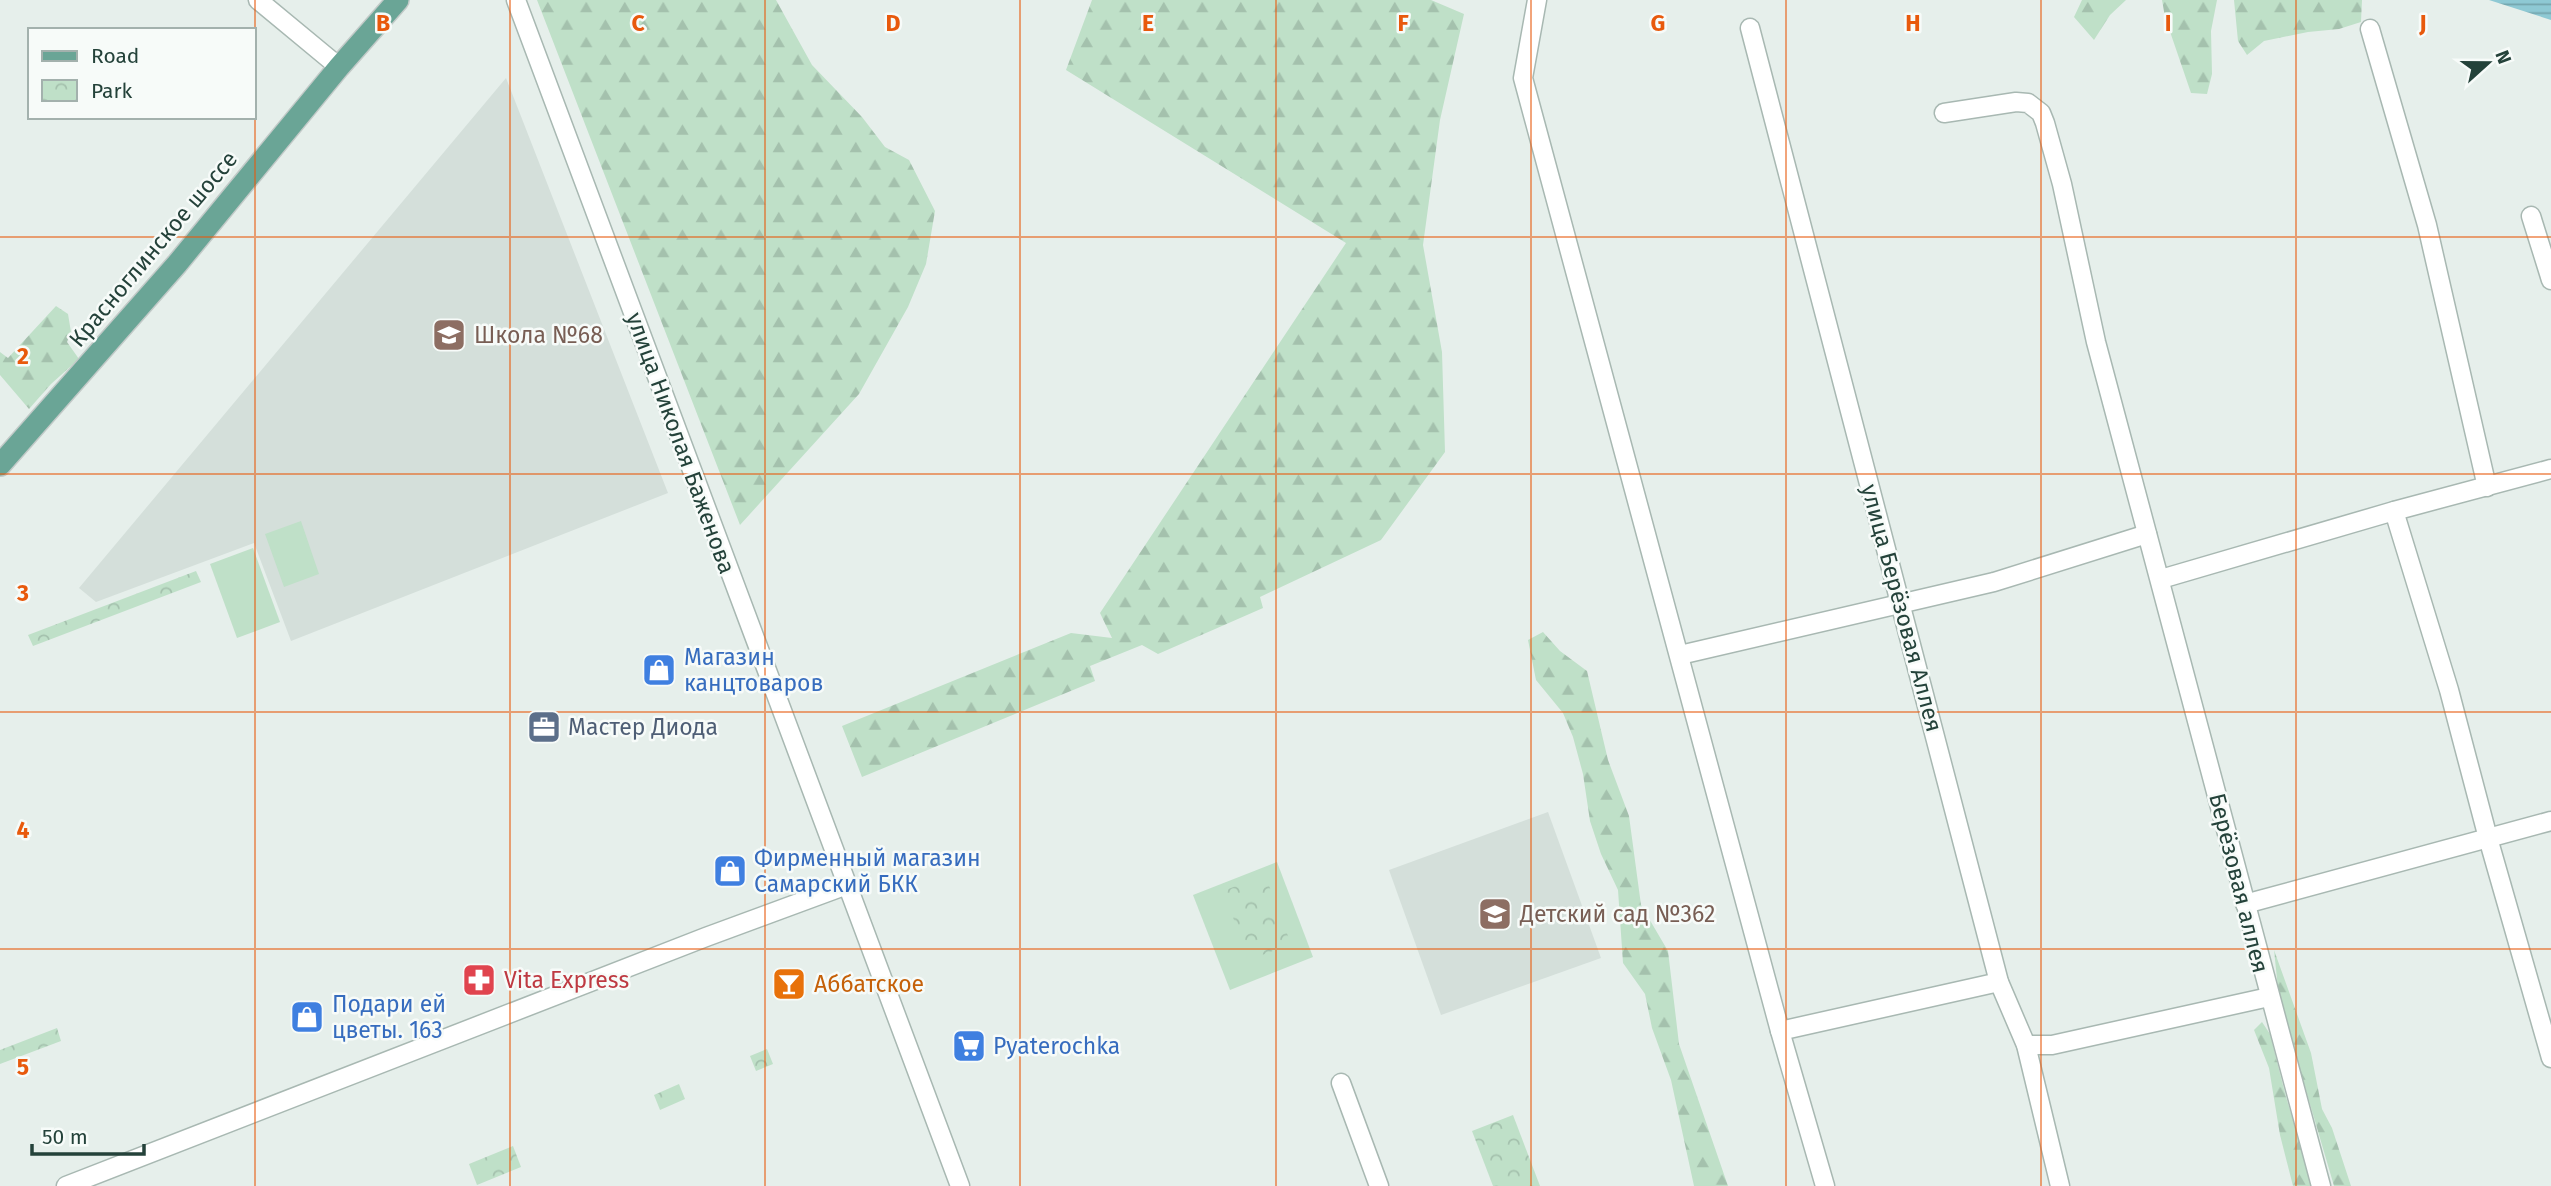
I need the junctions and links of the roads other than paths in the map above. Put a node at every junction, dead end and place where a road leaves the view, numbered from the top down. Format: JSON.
{"nodes":[{"id":1,"x":258,"y":0,"type":"edge"},
{"id":2,"x":398,"y":0,"type":"edge"},
{"id":3,"x":516,"y":0,"type":"edge"},
{"id":4,"x":1537,"y":0,"type":"edge"},
{"id":5,"x":1750,"y":28,"type":"dead end"},
{"id":6,"x":2370,"y":29,"type":"dead end"},
{"id":7,"x":339,"y":67,"type":"junction"},
{"id":8,"x":1944,"y":113,"type":"dead end"},
{"id":9,"x":2531,"y":216,"type":"dead end"},
{"id":10,"x":2551,"y":280,"type":"edge"},
{"id":11,"x":0,"y":465,"type":"edge"},
{"id":12,"x":2551,"y":469,"type":"edge"},
{"id":13,"x":2487,"y":487,"type":"junction"},
{"id":14,"x":2394,"y":511,"type":"junction"},
{"id":15,"x":2147,"y":534,"type":"junction"},
{"id":16,"x":2161,"y":579,"type":"junction"},
{"id":17,"x":1901,"y":604,"type":"junction"},
{"id":18,"x":1680,"y":655,"type":"junction"},
{"id":19,"x":2551,"y":821,"type":"edge"},
{"id":20,"x":2488,"y":838,"type":"junction"},
{"id":21,"x":847,"y":885,"type":"junction"},
{"id":22,"x":2245,"y":904,"type":"junction"},
{"id":23,"x":1998,"y":982,"type":"junction"},
{"id":24,"x":2269,"y":997,"type":"junction"},
{"id":25,"x":1780,"y":1031,"type":"junction"},
{"id":26,"x":2026,"y":1045,"type":"junction"},
{"id":27,"x":2551,"y":1058,"type":"edge"},
{"id":28,"x":1341,"y":1083,"type":"dead end"},
{"id":29,"x":66,"y":1186,"type":"edge"},
{"id":30,"x":960,"y":1186,"type":"edge"},
{"id":31,"x":1379,"y":1186,"type":"edge"},
{"id":32,"x":1825,"y":1186,"type":"edge"},
{"id":33,"x":2060,"y":1186,"type":"edge"},
{"id":34,"x":2321,"y":1186,"type":"edge"}],
"edges":[{"from":1,"to":7,"type":"street"},
{"from":2,"to":7,"type":"main road","name":"Красноглинское шоссе"},
{"from":3,"to":21,"type":"street","name":"улица Николая Баженова"},
{"from":4,"to":18,"type":"street"},
{"from":5,"to":17,"type":"street","name":"улица Берёзовая Аллея"},
{"from":6,"to":13,"type":"street"},
{"from":7,"to":11,"type":"main road","name":"Красноглинское шоссе"},
{"from":8,"to":15,"type":"street","name":"Берёзовая аллея"},
{"from":9,"to":10,"type":"street"},
{"from":12,"to":13,"type":"street"},
{"from":13,"to":14,"type":"street"},
{"from":14,"to":16,"type":"street"},
{"from":14,"to":20,"type":"street"},
{"from":15,"to":16,"type":"street","name":"Берёзовая аллея"},
{"from":15,"to":17,"type":"street"},
{"from":16,"to":22,"type":"street","name":"Берёзовая аллея"},
{"from":17,"to":18,"type":"street"},
{"from":17,"to":23,"type":"street","name":"улица Берёзовая Аллея"},
{"from":18,"to":25,"type":"street"},
{"from":19,"to":20,"type":"street"},
{"from":20,"to":22,"type":"street"},
{"from":20,"to":27,"type":"street"},
{"from":21,"to":29,"type":"street"},
{"from":21,"to":30,"type":"street","name":"улица Николая Баженова"},
{"from":22,"to":24,"type":"street","name":"Берёзовая аллея"},
{"from":23,"to":25,"type":"street"},
{"from":23,"to":26,"type":"street","name":"улица Берёзовая Аллея"},
{"from":24,"to":26,"type":"street"},
{"from":24,"to":34,"type":"street","name":"Берёзовая аллея"},
{"from":25,"to":32,"type":"street"},
{"from":26,"to":33,"type":"street","name":"улица Берёзовая Аллея"},
{"from":28,"to":31,"type":"street"}]}
